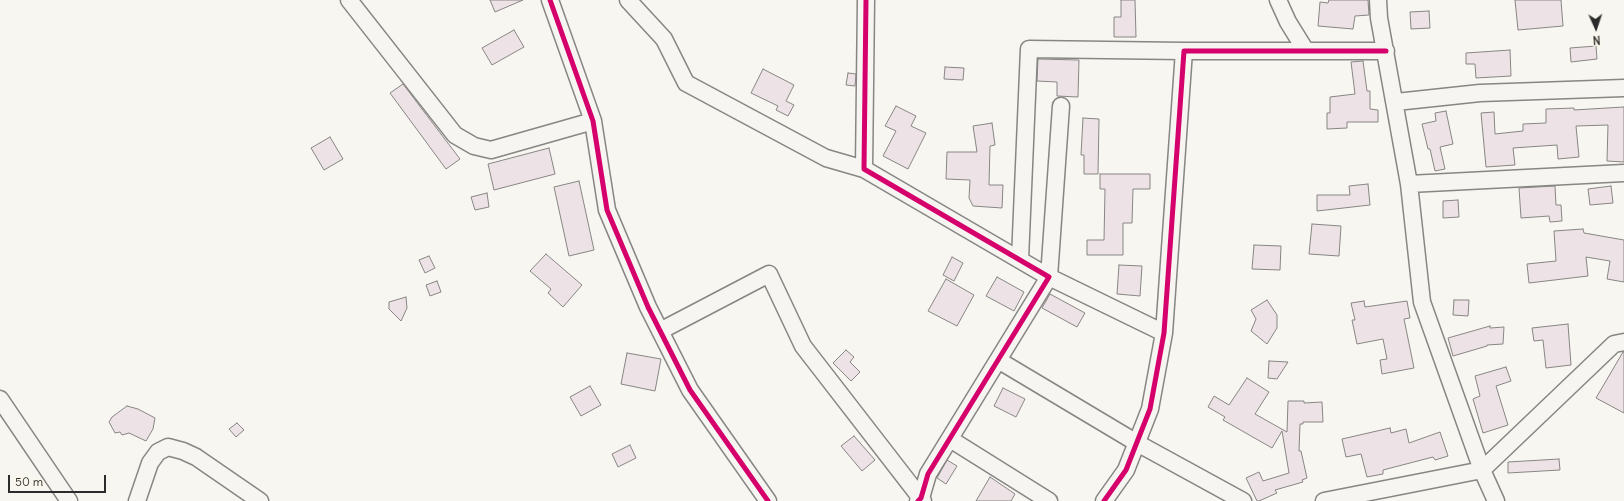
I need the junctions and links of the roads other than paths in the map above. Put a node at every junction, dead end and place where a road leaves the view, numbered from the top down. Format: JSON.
{"nodes":[{"id":1,"x":349,"y":0,"type":"edge"},
{"id":2,"x":550,"y":0,"type":"edge"},
{"id":3,"x":628,"y":0,"type":"edge"},
{"id":4,"x":866,"y":0,"type":"edge"},
{"id":5,"x":1278,"y":0,"type":"edge"},
{"id":6,"x":1378,"y":0,"type":"edge"},
{"id":7,"x":1184,"y":51,"type":"junction"},
{"id":8,"x":1306,"y":51,"type":"junction"},
{"id":9,"x":1386,"y":51,"type":"junction"},
{"id":10,"x":1624,"y":88,"type":"edge"},
{"id":11,"x":1396,"y":102,"type":"junction"},
{"id":12,"x":1061,"y":106,"type":"dead end"},
{"id":13,"x":593,"y":121,"type":"junction"},
{"id":14,"x":864,"y":169,"type":"junction"},
{"id":15,"x":1624,"y":173,"type":"edge"},
{"id":16,"x":1409,"y":184,"type":"junction"},
{"id":17,"x":1020,"y":259,"type":"junction"},
{"id":18,"x":1049,"y":277,"type":"junction"},
{"id":19,"x":660,"y":331,"type":"junction"},
{"id":20,"x":1164,"y":333,"type":"junction"},
{"id":21,"x":1624,"y":342,"type":"edge"},
{"id":22,"x":998,"y":360,"type":"junction"},
{"id":23,"x":0,"y":399,"type":"edge"},
{"id":24,"x":950,"y":439,"type":"junction"},
{"id":25,"x":1137,"y":443,"type":"junction"},
{"id":26,"x":1482,"y":470,"type":"junction"},
{"id":27,"x":920,"y":500,"type":"edge"},
{"id":28,"x":69,"y":501,"type":"edge"},
{"id":29,"x":137,"y":501,"type":"edge"},
{"id":30,"x":260,"y":501,"type":"edge"},
{"id":31,"x":768,"y":501,"type":"edge"},
{"id":32,"x":1049,"y":501,"type":"edge"},
{"id":33,"x":1104,"y":501,"type":"edge"},
{"id":34,"x":1243,"y":501,"type":"edge"},
{"id":35,"x":1324,"y":501,"type":"edge"},
{"id":36,"x":1496,"y":501,"type":"edge"}],
"edges":[{"from":1,"to":13,"type":"street"},
{"from":2,"to":13,"type":"street"},
{"from":3,"to":14,"type":"street"},
{"from":4,"to":14,"type":"street"},
{"from":5,"to":8,"type":"street"},
{"from":6,"to":9,"type":"street"},
{"from":7,"to":8,"type":"street"},
{"from":7,"to":17,"type":"street"},
{"from":7,"to":20,"type":"street"},
{"from":8,"to":9,"type":"street"},
{"from":9,"to":11,"type":"street"},
{"from":10,"to":11,"type":"street"},
{"from":11,"to":16,"type":"street"},
{"from":12,"to":18,"type":"street"},
{"from":13,"to":19,"type":"street"},
{"from":14,"to":17,"type":"street"},
{"from":15,"to":16,"type":"street"},
{"from":16,"to":26,"type":"street"},
{"from":17,"to":18,"type":"street"},
{"from":18,"to":20,"type":"street"},
{"from":18,"to":22,"type":"street"},
{"from":19,"to":27,"type":"street"},
{"from":19,"to":31,"type":"street"},
{"from":20,"to":25,"type":"street"},
{"from":21,"to":26,"type":"street"},
{"from":22,"to":24,"type":"street"},
{"from":22,"to":25,"type":"street"},
{"from":23,"to":28,"type":"street"},
{"from":24,"to":27,"type":"street"},
{"from":24,"to":32,"type":"street"},
{"from":25,"to":33,"type":"street"},
{"from":25,"to":34,"type":"street"},
{"from":26,"to":35,"type":"street"},
{"from":26,"to":36,"type":"street"},
{"from":29,"to":30,"type":"street"}]}
